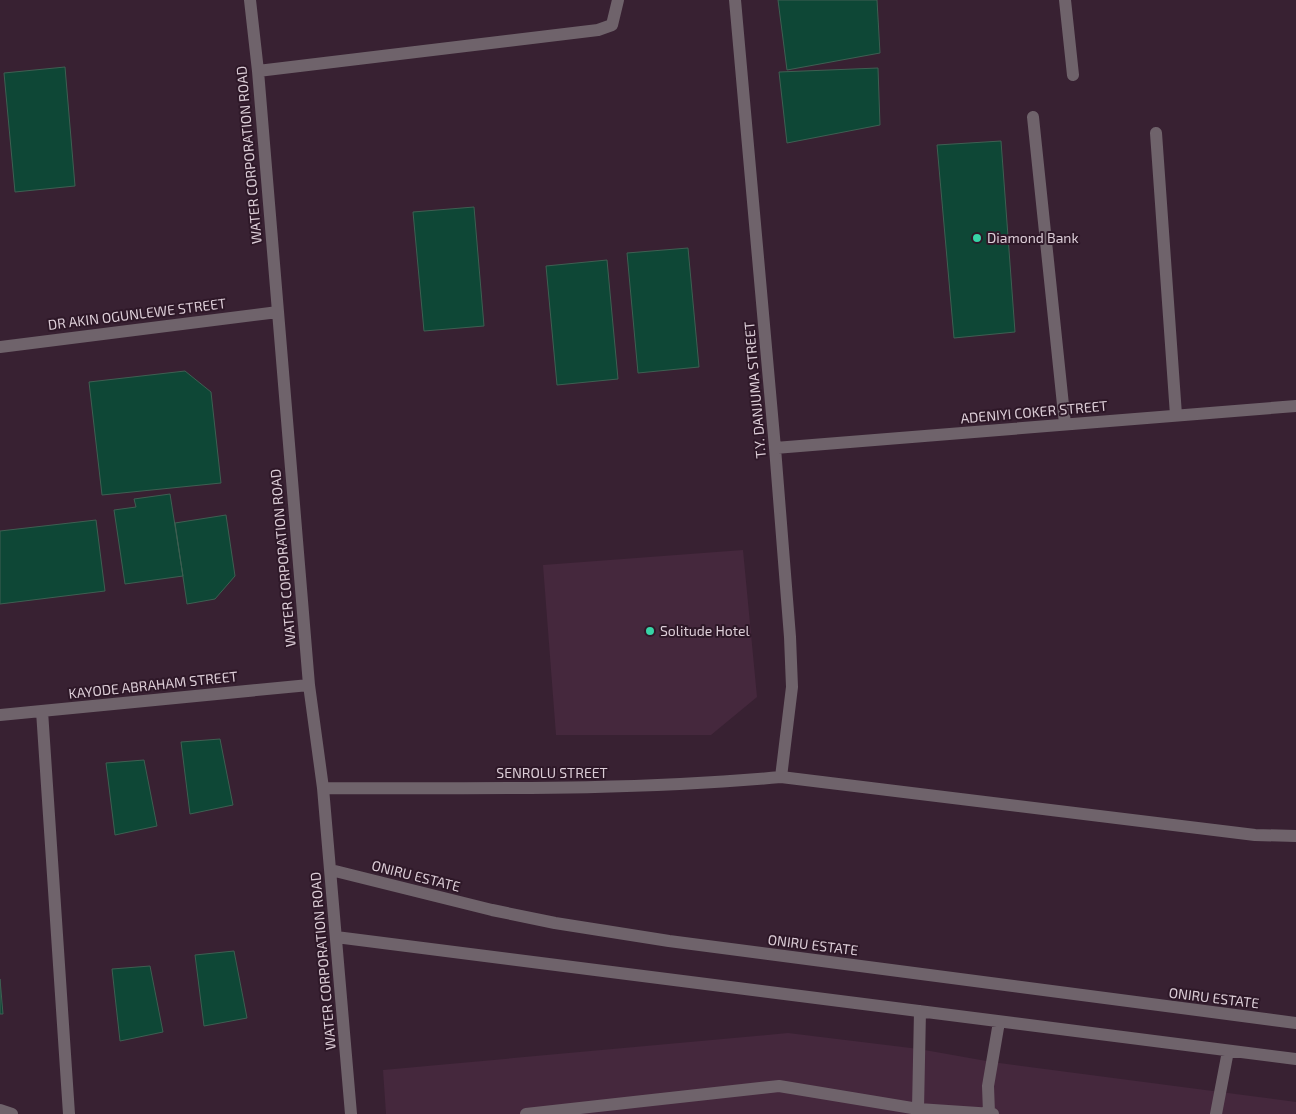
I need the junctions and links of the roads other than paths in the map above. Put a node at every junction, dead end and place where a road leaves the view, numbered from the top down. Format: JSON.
{"nodes":[{"id":1,"x":250,"y":0,"type":"edge"},
{"id":2,"x":618,"y":0,"type":"edge"},
{"id":3,"x":735,"y":0,"type":"edge"},
{"id":4,"x":1064,"y":0,"type":"edge"},
{"id":5,"x":258,"y":71,"type":"junction"},
{"id":6,"x":1073,"y":75,"type":"dead end"},
{"id":7,"x":1033,"y":117,"type":"dead end"},
{"id":8,"x":1156,"y":133,"type":"dead end"},
{"id":9,"x":278,"y":312,"type":"junction"},
{"id":10,"x":0,"y":347,"type":"edge"},
{"id":11,"x":1296,"y":406,"type":"edge"},
{"id":12,"x":1176,"y":415,"type":"junction"},
{"id":13,"x":1065,"y":424,"type":"junction"},
{"id":14,"x":775,"y":448,"type":"junction"},
{"id":15,"x":309,"y":684,"type":"junction"},
{"id":16,"x":42,"y":711,"type":"junction"},
{"id":17,"x":0,"y":715,"type":"edge"},
{"id":18,"x":781,"y":777,"type":"junction"},
{"id":19,"x":323,"y":788,"type":"junction"},
{"id":20,"x":1296,"y":836,"type":"edge"},
{"id":21,"x":331,"y":870,"type":"junction"},
{"id":22,"x":336,"y":937,"type":"junction"},
{"id":23,"x":920,"y":1011,"type":"junction"},
{"id":24,"x":999,"y":1022,"type":"junction"},
{"id":25,"x":1296,"y":1023,"type":"edge"},
{"id":26,"x":1228,"y":1051,"type":"junction"},
{"id":27,"x":1296,"y":1060,"type":"edge"},
{"id":28,"x":918,"y":1108,"type":"junction"},
{"id":29,"x":0,"y":1110,"type":"edge"},
{"id":30,"x":12,"y":1114,"type":"edge"},
{"id":31,"x":70,"y":1114,"type":"edge"},
{"id":32,"x":351,"y":1114,"type":"edge"},
{"id":33,"x":526,"y":1114,"type":"edge"},
{"id":34,"x":991,"y":1114,"type":"edge"},
{"id":35,"x":1216,"y":1114,"type":"edge"}],
"edges":[{"from":1,"to":5,"type":"street","name":"WATER CORPORATION ROAD"},
{"from":2,"to":5,"type":"street"},
{"from":3,"to":14,"type":"street","name":"T.Y. DANJUMA STREET"},
{"from":4,"to":6,"type":"street"},
{"from":5,"to":9,"type":"street","name":"WATER CORPORATION ROAD"},
{"from":7,"to":13,"type":"street"},
{"from":8,"to":12,"type":"street"},
{"from":9,"to":10,"type":"street","name":"DR AKIN OGUNLEWE STREET"},
{"from":9,"to":15,"type":"street","name":"WATER CORPORATION ROAD"},
{"from":11,"to":12,"type":"street","name":"ADENIYI COKER STREET"},
{"from":12,"to":13,"type":"street","name":"ADENIYI COKER STREET"},
{"from":13,"to":14,"type":"street","name":"ADENIYI COKER STREET"},
{"from":14,"to":18,"type":"street","name":"T.Y. DANJUMA STREET"},
{"from":15,"to":16,"type":"street","name":"KAYODE ABRAHAM STREET"},
{"from":15,"to":19,"type":"street","name":"WATER CORPORATION ROAD"},
{"from":16,"to":17,"type":"street","name":"KAYODE ABRAHAM STREET"},
{"from":16,"to":31,"type":"street"},
{"from":18,"to":19,"type":"street","name":"SENROLU STREET"},
{"from":18,"to":20,"type":"street","name":"SENROLU STREET"},
{"from":19,"to":21,"type":"street","name":"WATER CORPORATION ROAD"},
{"from":21,"to":22,"type":"street","name":"WATER CORPORATION ROAD"},
{"from":21,"to":25,"type":"street","name":"ONIRU ESTATE"},
{"from":22,"to":23,"type":"street"},
{"from":22,"to":32,"type":"street","name":"WATER CORPORATION ROAD"},
{"from":23,"to":24,"type":"street"},
{"from":23,"to":28,"type":"street"},
{"from":24,"to":26,"type":"street"},
{"from":24,"to":34,"type":"street"},
{"from":26,"to":27,"type":"street"},
{"from":26,"to":35,"type":"street"},
{"from":28,"to":33,"type":"street"},
{"from":28,"to":34,"type":"street"},
{"from":29,"to":30,"type":"street"}]}
